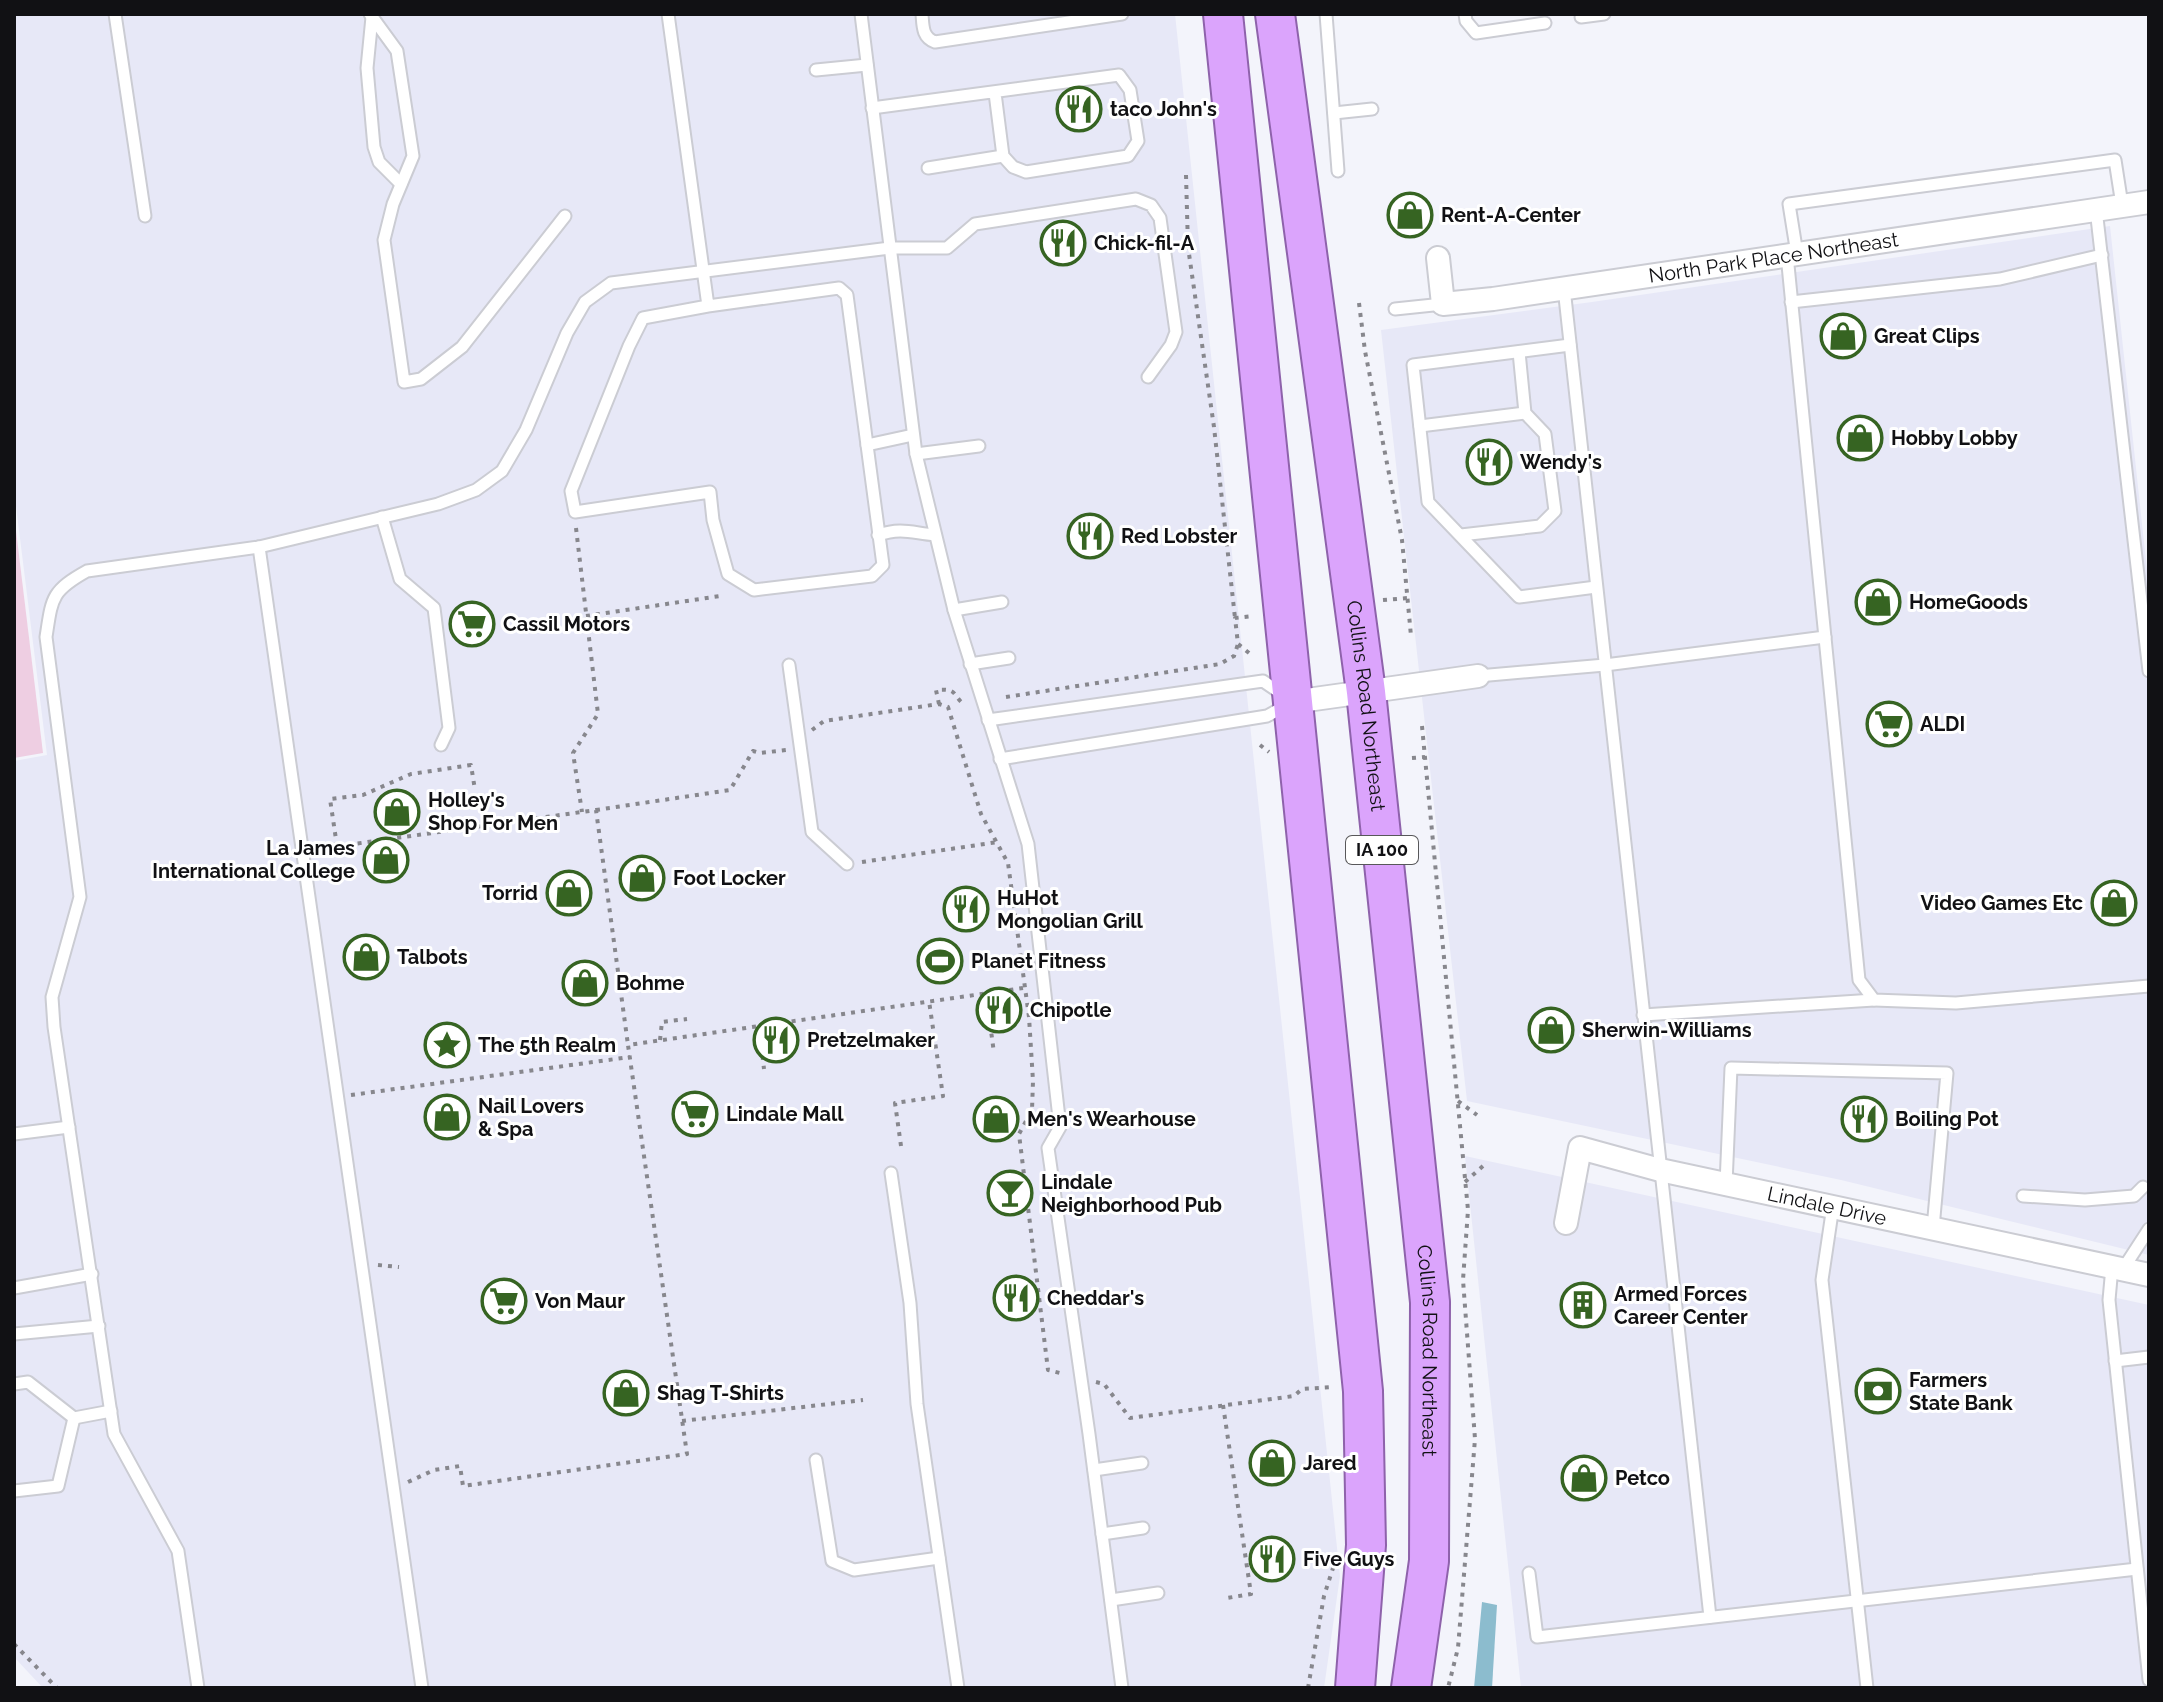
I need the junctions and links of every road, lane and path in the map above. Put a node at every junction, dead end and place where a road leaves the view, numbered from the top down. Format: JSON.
{"nodes":[{"id":1,"x":115,"y":14,"type":"edge"},
{"id":2,"x":668,"y":14,"type":"edge"},
{"id":3,"x":861,"y":14,"type":"edge"},
{"id":4,"x":922,"y":14,"type":"edge"},
{"id":5,"x":1122,"y":14,"type":"edge"},
{"id":6,"x":1223,"y":14,"type":"edge"},
{"id":7,"x":1275,"y":14,"type":"edge"},
{"id":8,"x":1326,"y":14,"type":"edge"},
{"id":9,"x":1465,"y":14,"type":"edge"},
{"id":10,"x":1604,"y":14,"type":"edge"},
{"id":11,"x":371,"y":16,"type":"edge"},
{"id":12,"x":1581,"y":17,"type":"dead end"},
{"id":13,"x":1545,"y":23,"type":"dead end"},
{"id":14,"x":867,"y":65,"type":"junction"},
{"id":15,"x":816,"y":70,"type":"dead end"},
{"id":16,"x":995,"y":93,"type":"junction"},
{"id":17,"x":872,"y":108,"type":"junction"},
{"id":18,"x":1372,"y":109,"type":"dead end"},
{"id":19,"x":1334,"y":113,"type":"junction"},
{"id":20,"x":1003,"y":156,"type":"junction"},
{"id":21,"x":928,"y":168,"type":"dead end"},
{"id":22,"x":1338,"y":171,"type":"dead end"},
{"id":23,"x":1186,"y":175,"type":"dead end"},
{"id":24,"x":401,"y":184,"type":"junction"},
{"id":25,"x":2149,"y":202,"type":"edge"},
{"id":26,"x":2122,"y":205,"type":"junction"},
{"id":27,"x":2096,"y":209,"type":"junction"},
{"id":28,"x":145,"y":216,"type":"dead end"},
{"id":29,"x":565,"y":216,"type":"dead end"},
{"id":30,"x":890,"y":248,"type":"junction"},
{"id":31,"x":1792,"y":255,"type":"junction"},
{"id":32,"x":2102,"y":255,"type":"junction"},
{"id":33,"x":1438,"y":258,"type":"dead end"},
{"id":34,"x":704,"y":270,"type":"junction"},
{"id":35,"x":1564,"y":288,"type":"junction"},
{"id":36,"x":1791,"y":302,"type":"junction"},
{"id":37,"x":1359,"y":303,"type":"dead end"},
{"id":38,"x":1443,"y":304,"type":"junction"},
{"id":39,"x":708,"y":306,"type":"junction"},
{"id":40,"x":1395,"y":309,"type":"dead end"},
{"id":41,"x":1570,"y":345,"type":"junction"},
{"id":42,"x":1519,"y":352,"type":"junction"},
{"id":43,"x":1148,"y":377,"type":"dead end"},
{"id":44,"x":1525,"y":413,"type":"junction"},
{"id":45,"x":1420,"y":426,"type":"junction"},
{"id":46,"x":913,"y":435,"type":"junction"},
{"id":47,"x":867,"y":445,"type":"junction"},
{"id":48,"x":979,"y":446,"type":"dead end"},
{"id":49,"x":916,"y":454,"type":"junction"},
{"id":50,"x":575,"y":512,"type":"junction"},
{"id":51,"x":382,"y":517,"type":"junction"},
{"id":52,"x":878,"y":535,"type":"junction"},
{"id":53,"x":935,"y":535,"type":"junction"},
{"id":54,"x":1461,"y":535,"type":"junction"},
{"id":55,"x":259,"y":547,"type":"junction"},
{"id":56,"x":1596,"y":587,"type":"junction"},
{"id":57,"x":720,"y":596,"type":"dead end"},
{"id":58,"x":1408,"y":598,"type":"junction"},
{"id":59,"x":1383,"y":600,"type":"dead end"},
{"id":60,"x":1002,"y":602,"type":"dead end"},
{"id":61,"x":954,"y":610,"type":"junction"},
{"id":62,"x":586,"y":616,"type":"junction"},
{"id":63,"x":1256,"y":616,"type":"dead end"},
{"id":64,"x":1235,"y":618,"type":"junction"},
{"id":65,"x":1411,"y":636,"type":"dead end"},
{"id":66,"x":1825,"y":637,"type":"junction"},
{"id":67,"x":1238,"y":644,"type":"junction"},
{"id":68,"x":1249,"y":653,"type":"dead end"},
{"id":69,"x":1009,"y":658,"type":"dead end"},
{"id":70,"x":970,"y":664,"type":"junction"},
{"id":71,"x":789,"y":665,"type":"dead end"},
{"id":72,"x":1605,"y":665,"type":"junction"},
{"id":73,"x":2149,"y":671,"type":"edge"},
{"id":74,"x":1478,"y":676,"type":"joint"},
{"id":75,"x":1366,"y":692,"type":"junction"},
{"id":76,"x":1006,"y":697,"type":"dead end"},
{"id":77,"x":1293,"y":702,"type":"junction"},
{"id":78,"x":965,"y":705,"type":"dead end"},
{"id":79,"x":988,"y":720,"type":"junction"},
{"id":80,"x":1422,"y":726,"type":"dead end"},
{"id":81,"x":799,"y":740,"type":"junction"},
{"id":82,"x":441,"y":745,"type":"dead end"},
{"id":83,"x":1425,"y":757,"type":"junction"},
{"id":84,"x":1412,"y":758,"type":"dead end"},
{"id":85,"x":1000,"y":759,"type":"junction"},
{"id":86,"x":475,"y":790,"type":"dead end"},
{"id":87,"x":596,"y":810,"type":"junction"},
{"id":88,"x":582,"y":812,"type":"junction"},
{"id":89,"x":998,"y":842,"type":"dead end"},
{"id":90,"x":337,"y":846,"type":"junction"},
{"id":91,"x":302,"y":851,"type":"junction"},
{"id":92,"x":847,"y":864,"type":"joint"},
{"id":93,"x":2149,"y":986,"type":"edge"},
{"id":94,"x":1023,"y":988,"type":"dead end"},
{"id":95,"x":986,"y":994,"type":"junction"},
{"id":96,"x":1874,"y":1000,"type":"junction"},
{"id":97,"x":929,"y":1001,"type":"junction"},
{"id":98,"x":1643,"y":1015,"type":"junction"},
{"id":99,"x":687,"y":1019,"type":"dead end"},
{"id":100,"x":759,"y":1026,"type":"junction"},
{"id":101,"x":660,"y":1040,"type":"junction"},
{"id":102,"x":628,"y":1045,"type":"junction"},
{"id":103,"x":994,"y":1053,"type":"dead end"},
{"id":104,"x":630,"y":1057,"type":"junction"},
{"id":105,"x":764,"y":1069,"type":"dead end"},
{"id":106,"x":337,"y":1097,"type":"junction"},
{"id":107,"x":1458,"y":1101,"type":"junction"},
{"id":108,"x":1477,"y":1115,"type":"dead end"},
{"id":109,"x":69,"y":1127,"type":"junction"},
{"id":110,"x":14,"y":1134,"type":"edge"},
{"id":111,"x":901,"y":1146,"type":"dead end"},
{"id":112,"x":1483,"y":1166,"type":"dead end"},
{"id":113,"x":1660,"y":1170,"type":"junction"},
{"id":114,"x":891,"y":1173,"type":"dead end"},
{"id":115,"x":1465,"y":1182,"type":"junction"},
{"id":116,"x":1726,"y":1184,"type":"junction"},
{"id":117,"x":2143,"y":1187,"type":"dead end"},
{"id":118,"x":2023,"y":1196,"type":"dead end"},
{"id":119,"x":1833,"y":1206,"type":"junction"},
{"id":120,"x":1566,"y":1223,"type":"dead end"},
{"id":121,"x":1933,"y":1228,"type":"junction"},
{"id":122,"x":2149,"y":1229,"type":"edge"},
{"id":123,"x":2117,"y":1268,"type":"junction"},
{"id":124,"x":92,"y":1274,"type":"junction"},
{"id":125,"x":2149,"y":1275,"type":"edge"},
{"id":126,"x":14,"y":1288,"type":"edge"},
{"id":127,"x":99,"y":1326,"type":"junction"},
{"id":128,"x":14,"y":1334,"type":"edge"},
{"id":129,"x":2149,"y":1357,"type":"edge"},
{"id":130,"x":2115,"y":1361,"type":"junction"},
{"id":131,"x":1332,"y":1373,"type":"dead end"},
{"id":132,"x":14,"y":1384,"type":"edge"},
{"id":133,"x":1333,"y":1387,"type":"dead end"},
{"id":134,"x":863,"y":1400,"type":"dead end"},
{"id":135,"x":1223,"y":1405,"type":"dead end"},
{"id":136,"x":111,"y":1411,"type":"junction"},
{"id":137,"x":74,"y":1418,"type":"junction"},
{"id":138,"x":682,"y":1421,"type":"junction"},
{"id":139,"x":816,"y":1460,"type":"dead end"},
{"id":140,"x":1142,"y":1463,"type":"dead end"},
{"id":141,"x":1094,"y":1470,"type":"junction"},
{"id":142,"x":393,"y":1488,"type":"junction"},
{"id":143,"x":14,"y":1491,"type":"edge"},
{"id":144,"x":1143,"y":1528,"type":"dead end"},
{"id":145,"x":1102,"y":1534,"type":"junction"},
{"id":146,"x":1337,"y":1555,"type":"dead end"},
{"id":147,"x":939,"y":1558,"type":"junction"},
{"id":148,"x":2137,"y":1569,"type":"junction"},
{"id":149,"x":1529,"y":1573,"type":"dead end"},
{"id":150,"x":1158,"y":1593,"type":"dead end"},
{"id":151,"x":1227,"y":1598,"type":"dead end"},
{"id":152,"x":1111,"y":1600,"type":"junction"},
{"id":153,"x":1857,"y":1601,"type":"junction"},
{"id":154,"x":1710,"y":1617,"type":"junction"},
{"id":155,"x":14,"y":1644,"type":"edge"},
{"id":156,"x":2149,"y":1680,"type":"edge"},
{"id":157,"x":57,"y":1688,"type":"edge"},
{"id":158,"x":198,"y":1688,"type":"edge"},
{"id":159,"x":422,"y":1688,"type":"edge"},
{"id":160,"x":958,"y":1688,"type":"edge"},
{"id":161,"x":1122,"y":1688,"type":"edge"},
{"id":162,"x":1308,"y":1688,"type":"edge"},
{"id":163,"x":1355,"y":1688,"type":"edge"},
{"id":164,"x":1411,"y":1688,"type":"edge"},
{"id":165,"x":1448,"y":1688,"type":"edge"},
{"id":166,"x":1867,"y":1688,"type":"edge"}],
"edges":[{"from":1,"to":28,"type":"lane"},
{"from":2,"to":34,"type":"lane"},
{"from":3,"to":14,"type":"lane"},
{"from":4,"to":5,"type":"lane"},
{"from":6,"to":77,"type":"highway"},
{"from":7,"to":75,"type":"highway","name":"Collins Road Northeast","number":"IA 100"},
{"from":8,"to":19,"type":"lane"},
{"from":9,"to":13,"type":"lane"},
{"from":10,"to":12,"type":"lane"},
{"from":11,"to":24,"type":"lane"},
{"from":11,"to":24,"type":"lane"},
{"from":14,"to":15,"type":"lane"},
{"from":14,"to":17,"type":"lane"},
{"from":16,"to":17,"type":"lane"},
{"from":16,"to":20,"type":"lane"},
{"from":16,"to":20,"type":"lane"},
{"from":17,"to":30,"type":"lane"},
{"from":18,"to":19,"type":"lane"},
{"from":19,"to":22,"type":"lane"},
{"from":20,"to":21,"type":"lane"},
{"from":23,"to":64,"type":"path"},
{"from":24,"to":29,"type":"lane"},
{"from":25,"to":26,"type":"street","name":"North Park Place Northeast"},
{"from":26,"to":27,"type":"street","name":"North Park Place Northeast"},
{"from":26,"to":31,"type":"lane"},
{"from":27,"to":31,"type":"street","name":"North Park Place Northeast"},
{"from":27,"to":32,"type":"lane"},
{"from":30,"to":34,"type":"lane"},
{"from":30,"to":43,"type":"lane"},
{"from":30,"to":46,"type":"lane"},
{"from":31,"to":35,"type":"street","name":"North Park Place Northeast"},
{"from":31,"to":36,"type":"lane"},
{"from":32,"to":36,"type":"lane"},
{"from":32,"to":73,"type":"lane"},
{"from":33,"to":38,"type":"street"},
{"from":34,"to":39,"type":"lane"},
{"from":34,"to":51,"type":"lane"},
{"from":35,"to":38,"type":"street","name":"North Park Place Northeast"},
{"from":35,"to":41,"type":"lane"},
{"from":36,"to":66,"type":"lane"},
{"from":37,"to":58,"type":"path"},
{"from":38,"to":40,"type":"lane"},
{"from":39,"to":47,"type":"lane"},
{"from":39,"to":50,"type":"lane"},
{"from":41,"to":42,"type":"lane"},
{"from":41,"to":56,"type":"lane"},
{"from":42,"to":44,"type":"lane"},
{"from":42,"to":45,"type":"lane"},
{"from":44,"to":45,"type":"lane"},
{"from":44,"to":54,"type":"lane"},
{"from":45,"to":54,"type":"lane"},
{"from":46,"to":47,"type":"lane"},
{"from":46,"to":49,"type":"lane"},
{"from":47,"to":52,"type":"lane"},
{"from":48,"to":49,"type":"lane"},
{"from":49,"to":53,"type":"lane"},
{"from":50,"to":52,"type":"lane"},
{"from":50,"to":62,"type":"path"},
{"from":51,"to":55,"type":"lane"},
{"from":51,"to":82,"type":"lane"},
{"from":52,"to":53,"type":"lane"},
{"from":53,"to":61,"type":"lane"},
{"from":54,"to":56,"type":"lane"},
{"from":55,"to":91,"type":"lane"},
{"from":55,"to":109,"type":"lane"},
{"from":56,"to":72,"type":"lane"},
{"from":57,"to":62,"type":"path"},
{"from":58,"to":59,"type":"path"},
{"from":58,"to":65,"type":"path"},
{"from":60,"to":61,"type":"lane"},
{"from":61,"to":70,"type":"lane"},
{"from":62,"to":88,"type":"path"},
{"from":63,"to":64,"type":"path"},
{"from":64,"to":67,"type":"path"},
{"from":66,"to":72,"type":"lane"},
{"from":66,"to":96,"type":"lane"},
{"from":67,"to":68,"type":"path"},
{"from":67,"to":76,"type":"path"},
{"from":69,"to":70,"type":"lane"},
{"from":70,"to":79,"type":"lane"},
{"from":71,"to":81,"type":"lane"},
{"from":72,"to":74,"type":"lane"},
{"from":72,"to":98,"type":"lane"},
{"from":74,"to":75,"type":"street"},
{"from":75,"to":77,"type":"street"},
{"from":75,"to":164,"type":"highway","name":"Collins Road Northeast","number":"IA 100"},
{"from":77,"to":79,"type":"lane"},
{"from":77,"to":85,"type":"lane"},
{"from":77,"to":163,"type":"highway"},
{"from":78,"to":81,"type":"path"},
{"from":79,"to":85,"type":"lane"},
{"from":80,"to":83,"type":"path"},
{"from":81,"to":87,"type":"path"},
{"from":81,"to":92,"type":"lane"},
{"from":83,"to":84,"type":"path"},
{"from":83,"to":107,"type":"path"},
{"from":85,"to":141,"type":"lane"},
{"from":86,"to":90,"type":"path"},
{"from":87,"to":88,"type":"path"},
{"from":87,"to":102,"type":"path"},
{"from":88,"to":90,"type":"path"},
{"from":89,"to":92,"type":"path"},
{"from":90,"to":91,"type":"path"},
{"from":91,"to":106,"type":"lane"},
{"from":93,"to":96,"type":"lane"},
{"from":94,"to":95,"type":"path"},
{"from":95,"to":97,"type":"path"},
{"from":95,"to":103,"type":"path"},
{"from":96,"to":98,"type":"lane"},
{"from":97,"to":100,"type":"path"},
{"from":97,"to":111,"type":"path"},
{"from":98,"to":113,"type":"lane"},
{"from":99,"to":101,"type":"path"},
{"from":100,"to":101,"type":"path"},
{"from":100,"to":105,"type":"path"},
{"from":101,"to":102,"type":"path"},
{"from":102,"to":104,"type":"path"},
{"from":104,"to":106,"type":"path"},
{"from":104,"to":138,"type":"path"},
{"from":106,"to":142,"type":"lane"},
{"from":107,"to":108,"type":"path"},
{"from":107,"to":115,"type":"path"},
{"from":109,"to":110,"type":"lane"},
{"from":109,"to":124,"type":"lane"},
{"from":112,"to":115,"type":"path"},
{"from":113,"to":116,"type":"street","name":"Lindale Drive"},
{"from":113,"to":120,"type":"street","name":"Lindale Drive"},
{"from":113,"to":154,"type":"lane"},
{"from":114,"to":147,"type":"lane"},
{"from":115,"to":165,"type":"path"},
{"from":116,"to":119,"type":"street","name":"Lindale Drive"},
{"from":116,"to":121,"type":"lane"},
{"from":117,"to":118,"type":"lane"},
{"from":119,"to":121,"type":"street","name":"Lindale Drive"},
{"from":119,"to":153,"type":"lane"},
{"from":121,"to":123,"type":"street","name":"Lindale Drive"},
{"from":122,"to":123,"type":"lane"},
{"from":123,"to":125,"type":"street","name":"Lindale Drive"},
{"from":123,"to":130,"type":"lane"},
{"from":124,"to":126,"type":"lane"},
{"from":124,"to":127,"type":"lane"},
{"from":127,"to":128,"type":"lane"},
{"from":127,"to":136,"type":"lane"},
{"from":129,"to":130,"type":"lane"},
{"from":130,"to":148,"type":"lane"},
{"from":131,"to":133,"type":"path"},
{"from":132,"to":137,"type":"lane"},
{"from":134,"to":138,"type":"path"},
{"from":135,"to":151,"type":"path"},
{"from":136,"to":137,"type":"lane"},
{"from":136,"to":158,"type":"lane"},
{"from":137,"to":143,"type":"lane"},
{"from":138,"to":142,"type":"path"},
{"from":139,"to":147,"type":"lane"},
{"from":140,"to":141,"type":"lane"},
{"from":141,"to":145,"type":"lane"},
{"from":142,"to":159,"type":"lane"},
{"from":144,"to":145,"type":"lane"},
{"from":145,"to":152,"type":"lane"},
{"from":146,"to":162,"type":"path"},
{"from":147,"to":160,"type":"lane"},
{"from":148,"to":153,"type":"lane"},
{"from":148,"to":156,"type":"lane"},
{"from":149,"to":154,"type":"lane"},
{"from":150,"to":152,"type":"lane"},
{"from":152,"to":161,"type":"lane"},
{"from":153,"to":154,"type":"lane"},
{"from":153,"to":166,"type":"lane"},
{"from":155,"to":157,"type":"path"}]}
